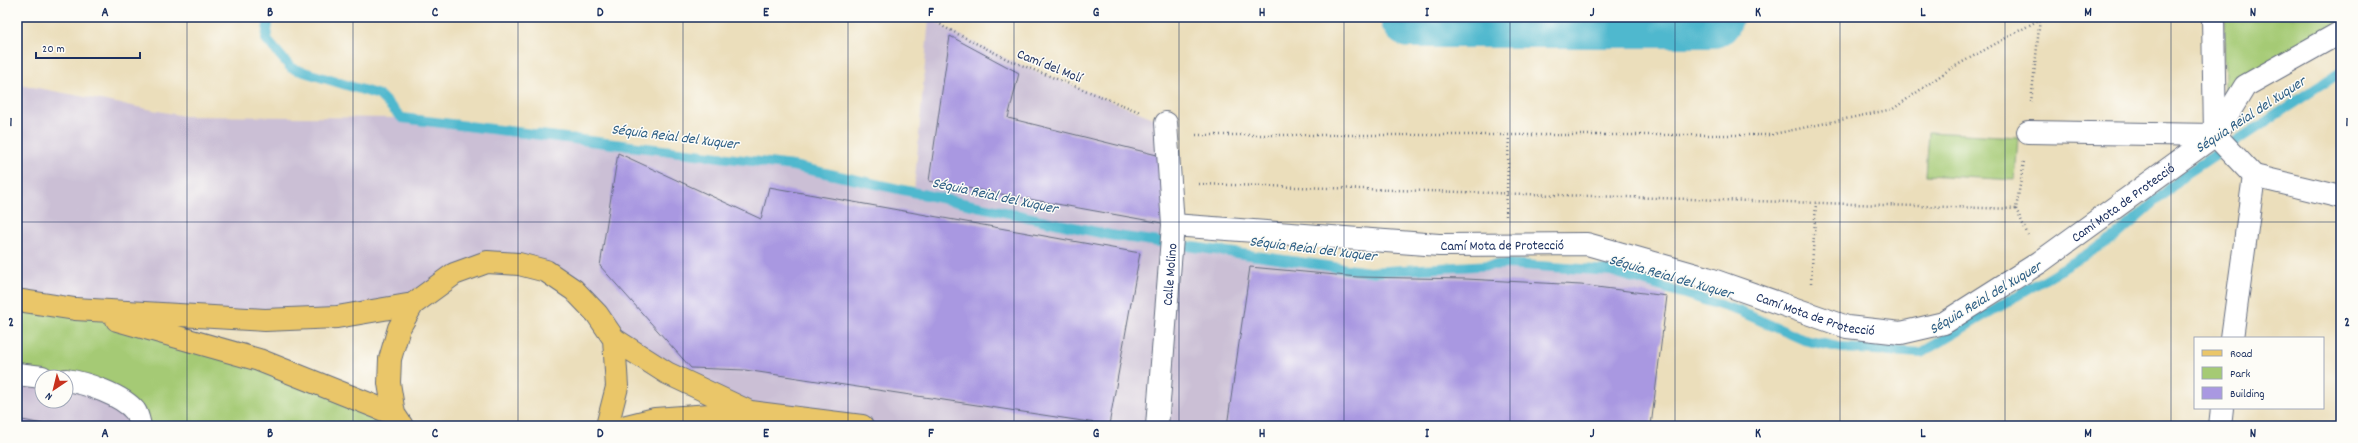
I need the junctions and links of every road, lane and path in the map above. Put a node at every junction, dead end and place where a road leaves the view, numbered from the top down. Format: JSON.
{"nodes":[{"id":1,"x":931,"y":17,"type":"edge"},
{"id":2,"x":2044,"y":17,"type":"edge"},
{"id":3,"x":2213,"y":17,"type":"edge"},
{"id":4,"x":2040,"y":19,"type":"junction"},
{"id":5,"x":2341,"y":32,"type":"edge"},
{"id":6,"x":1167,"y":129,"type":"junction"},
{"id":7,"x":2028,"y":132,"type":"junction"},
{"id":8,"x":1509,"y":136,"type":"junction"},
{"id":9,"x":2215,"y":136,"type":"junction"},
{"id":10,"x":2254,"y":176,"type":"junction"},
{"id":11,"x":1169,"y":183,"type":"junction"},
{"id":12,"x":2341,"y":198,"type":"edge"},
{"id":13,"x":1816,"y":202,"type":"junction"},
{"id":14,"x":1173,"y":225,"type":"junction"},
{"id":15,"x":1505,"y":245,"type":"junction"},
{"id":16,"x":17,"y":300,"type":"edge"},
{"id":17,"x":412,"y":304,"type":"junction"},
{"id":18,"x":75,"y":309,"type":"junction"},
{"id":19,"x":1810,"y":314,"type":"junction"},
{"id":20,"x":2232,"y":337,"type":"edge"},
{"id":21,"x":614,"y":339,"type":"junction"},
{"id":22,"x":17,"y":374,"type":"edge"},
{"id":23,"x":34,"y":376,"type":"edge"},
{"id":24,"x":74,"y":381,"type":"edge"},
{"id":25,"x":2222,"y":409,"type":"edge"},
{"id":26,"x":138,"y":419,"type":"edge"},
{"id":27,"x":750,"y":419,"type":"edge"},
{"id":28,"x":398,"y":420,"type":"edge"},
{"id":29,"x":607,"y":426,"type":"edge"},
{"id":30,"x":627,"y":426,"type":"edge"},
{"id":31,"x":862,"y":426,"type":"edge"},
{"id":32,"x":1157,"y":426,"type":"edge"},
{"id":33,"x":2220,"y":426,"type":"edge"}],
"edges":[{"from":1,"to":6,"type":"path","name":"Camí del Molí"},
{"from":2,"to":4,"type":"path"},
{"from":3,"to":9,"type":"street"},
{"from":4,"to":7,"type":"path"},
{"from":4,"to":8,"type":"path"},
{"from":5,"to":9,"type":"street","name":"Camí Mota de Protecció"},
{"from":6,"to":8,"type":"path"},
{"from":6,"to":11,"type":"street","name":"Calle Molino"},
{"from":7,"to":9,"type":"street"},
{"from":7,"to":13,"type":"path"},
{"from":8,"to":15,"type":"path"},
{"from":9,"to":10,"type":"street"},
{"from":9,"to":19,"type":"street","name":"Camí Mota de Protecció"},
{"from":10,"to":12,"type":"street"},
{"from":10,"to":20,"type":"street"},
{"from":11,"to":13,"type":"path"},
{"from":11,"to":14,"type":"street","name":"Calle Molino"},
{"from":13,"to":19,"type":"path"},
{"from":14,"to":15,"type":"street","name":"Camí Mota de Protecció"},
{"from":14,"to":32,"type":"street","name":"Calle Molino"},
{"from":15,"to":19,"type":"street","name":"Camí Mota de Protecció"},
{"from":16,"to":18,"type":"main road"},
{"from":17,"to":18,"type":"main road"},
{"from":17,"to":21,"type":"main road"},
{"from":17,"to":28,"type":"main road"},
{"from":18,"to":28,"type":"main road"},
{"from":21,"to":27,"type":"main road"},
{"from":21,"to":29,"type":"main road"},
{"from":22,"to":23,"type":"street"},
{"from":24,"to":26,"type":"street"},
{"from":25,"to":33,"type":"street"},
{"from":27,"to":30,"type":"main road"},
{"from":27,"to":31,"type":"main road"}]}
